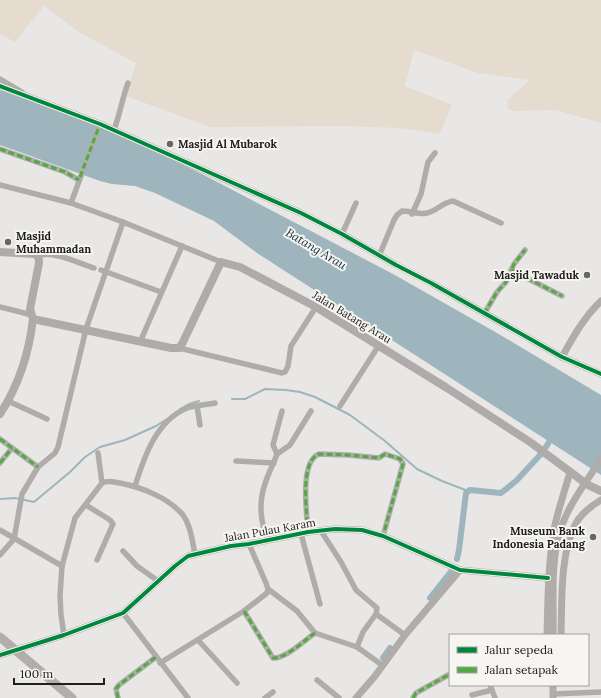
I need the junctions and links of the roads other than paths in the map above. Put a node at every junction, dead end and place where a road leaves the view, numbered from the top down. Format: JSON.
{"nodes":[{"id":1,"x":0,"y":79,"type":"edge"},
{"id":2,"x":128,"y":83,"type":"dead end"},
{"id":3,"x":0,"y":86,"type":"edge"},
{"id":4,"x":24,"y":95,"type":"junction"},
{"id":5,"x":100,"y":125,"type":"junction"},
{"id":6,"x":114,"y":130,"type":"junction"},
{"id":7,"x":0,"y":149,"type":"edge"},
{"id":8,"x":435,"y":153,"type":"dead end"},
{"id":9,"x":79,"y":179,"type":"junction"},
{"id":10,"x":0,"y":185,"type":"edge"},
{"id":11,"x":71,"y":203,"type":"junction"},
{"id":12,"x":356,"y":203,"type":"dead end"},
{"id":13,"x":412,"y":214,"type":"junction"},
{"id":14,"x":123,"y":222,"type":"junction"},
{"id":15,"x":501,"y":223,"type":"dead end"},
{"id":16,"x":342,"y":234,"type":"junction"},
{"id":17,"x":182,"y":246,"type":"junction"},
{"id":18,"x":525,"y":250,"type":"dead end"},
{"id":19,"x":0,"y":252,"type":"edge"},
{"id":20,"x":38,"y":256,"type":"junction"},
{"id":21,"x":379,"y":256,"type":"junction"},
{"id":22,"x":221,"y":262,"type":"junction"},
{"id":23,"x":94,"y":268,"type":"dead end"},
{"id":24,"x":511,"y":270,"type":"junction"},
{"id":25,"x":103,"y":271,"type":"junction"},
{"id":26,"x":161,"y":292,"type":"junction"},
{"id":27,"x":562,"y":296,"type":"dead end"},
{"id":28,"x":601,"y":301,"type":"edge"},
{"id":29,"x":316,"y":306,"type":"junction"},
{"id":30,"x":0,"y":307,"type":"edge"},
{"id":31,"x":484,"y":314,"type":"junction"},
{"id":32,"x":32,"y":317,"type":"junction"},
{"id":33,"x":86,"y":329,"type":"junction"},
{"id":34,"x":140,"y":342,"type":"junction"},
{"id":35,"x":379,"y":345,"type":"junction"},
{"id":36,"x":179,"y":348,"type":"junction"},
{"id":37,"x":562,"y":357,"type":"junction"},
{"id":38,"x":601,"y":374,"type":"edge"},
{"id":39,"x":215,"y":403,"type":"dead end"},
{"id":40,"x":197,"y":406,"type":"junction"},
{"id":41,"x":340,"y":406,"type":"dead end"},
{"id":42,"x":3,"y":407,"type":"edge"},
{"id":43,"x":282,"y":411,"type":"dead end"},
{"id":44,"x":311,"y":411,"type":"dead end"},
{"id":45,"x":47,"y":419,"type":"dead end"},
{"id":46,"x":200,"y":425,"type":"dead end"},
{"id":47,"x":0,"y":439,"type":"edge"},
{"id":48,"x":12,"y":448,"type":"junction"},
{"id":49,"x":98,"y":453,"type":"dead end"},
{"id":50,"x":277,"y":454,"type":"junction"},
{"id":51,"x":601,"y":459,"type":"edge"},
{"id":52,"x":236,"y":461,"type":"dead end"},
{"id":53,"x":0,"y":463,"type":"edge"},
{"id":54,"x":274,"y":463,"type":"junction"},
{"id":55,"x":38,"y":467,"type":"junction"},
{"id":56,"x":570,"y":472,"type":"junction"},
{"id":57,"x":102,"y":484,"type":"junction"},
{"id":58,"x":135,"y":486,"type":"junction"},
{"id":59,"x":601,"y":491,"type":"edge"},
{"id":60,"x":601,"y":500,"type":"edge"},
{"id":61,"x":86,"y":505,"type":"junction"},
{"id":62,"x":0,"y":530,"type":"edge"},
{"id":63,"x":321,"y":530,"type":"junction"},
{"id":64,"x":534,"y":530,"type":"dead end"},
{"id":65,"x":308,"y":532,"type":"junction"},
{"id":66,"x":554,"y":532,"type":"junction"},
{"id":67,"x":301,"y":534,"type":"junction"},
{"id":68,"x":383,"y":536,"type":"junction"},
{"id":69,"x":14,"y":540,"type":"junction"},
{"id":70,"x":267,"y":540,"type":"junction"},
{"id":71,"x":249,"y":544,"type":"junction"},
{"id":72,"x":124,"y":551,"type":"dead end"},
{"id":73,"x":195,"y":554,"type":"junction"},
{"id":74,"x":0,"y":555,"type":"edge"},
{"id":75,"x":97,"y":560,"type":"dead end"},
{"id":76,"x":62,"y":566,"type":"junction"},
{"id":77,"x":460,"y":570,"type":"junction"},
{"id":78,"x":548,"y":578,"type":"junction"},
{"id":79,"x":158,"y":581,"type":"junction"},
{"id":80,"x":268,"y":589,"type":"junction"},
{"id":81,"x":320,"y":604,"type":"dead end"},
{"id":82,"x":244,"y":611,"type":"junction"},
{"id":83,"x":123,"y":613,"type":"junction"},
{"id":84,"x":376,"y":614,"type":"junction"},
{"id":85,"x":315,"y":633,"type":"junction"},
{"id":86,"x":547,"y":634,"type":"edge"},
{"id":87,"x":553,"y":634,"type":"edge"},
{"id":88,"x":561,"y":634,"type":"edge"},
{"id":89,"x":64,"y":635,"type":"junction"},
{"id":90,"x":405,"y":635,"type":"junction"},
{"id":91,"x":0,"y":637,"type":"edge"},
{"id":92,"x":198,"y":640,"type":"junction"},
{"id":93,"x":357,"y":647,"type":"junction"},
{"id":94,"x":16,"y":650,"type":"junction"},
{"id":95,"x":0,"y":654,"type":"edge"},
{"id":96,"x":156,"y":657,"type":"junction"},
{"id":97,"x":160,"y":663,"type":"junction"},
{"id":98,"x":382,"y":666,"type":"junction"},
{"id":99,"x":449,"y":675,"type":"edge"},
{"id":100,"x":317,"y":680,"type":"dead end"},
{"id":101,"x":237,"y":683,"type":"dead end"},
{"id":102,"x":491,"y":688,"type":"edge"},
{"id":103,"x":272,"y":692,"type":"dead end"},
{"id":104,"x":601,"y":692,"type":"edge"},
{"id":105,"x":472,"y":695,"type":"dead end"},
{"id":106,"x":553,"y":696,"type":"edge"},
{"id":107,"x":72,"y":698,"type":"edge"},
{"id":108,"x":118,"y":698,"type":"edge"},
{"id":109,"x":188,"y":698,"type":"edge"},
{"id":110,"x":265,"y":698,"type":"edge"},
{"id":111,"x":339,"y":698,"type":"edge"},
{"id":112,"x":356,"y":698,"type":"edge"},
{"id":113,"x":413,"y":698,"type":"edge"},
{"id":114,"x":495,"y":698,"type":"edge"}],
"edges":[{"from":1,"to":4,"type":"street"},
{"from":2,"to":6,"type":"street"},
{"from":3,"to":4,"type":"street"},
{"from":4,"to":5,"type":"street"},
{"from":5,"to":6,"type":"street"},
{"from":5,"to":9,"type":"street"},
{"from":6,"to":16,"type":"street"},
{"from":7,"to":9,"type":"street"},
{"from":8,"to":13,"type":"street"},
{"from":9,"to":11,"type":"street"},
{"from":10,"to":11,"type":"street","name":"Jalan Batang Arau"},
{"from":11,"to":14,"type":"street","name":"Jalan Batang Arau"},
{"from":12,"to":16,"type":"street"},
{"from":13,"to":15,"type":"street"},
{"from":13,"to":21,"type":"street"},
{"from":14,"to":17,"type":"street","name":"Jalan Batang Arau"},
{"from":14,"to":25,"type":"street"},
{"from":16,"to":21,"type":"street"},
{"from":17,"to":22,"type":"street","name":"Jalan Batang Arau"},
{"from":17,"to":26,"type":"street"},
{"from":18,"to":24,"type":"street"},
{"from":19,"to":20,"type":"main road"},
{"from":20,"to":23,"type":"street"},
{"from":20,"to":32,"type":"main road"},
{"from":21,"to":31,"type":"street"},
{"from":22,"to":29,"type":"main road","name":"Jalan Batang Arau"},
{"from":22,"to":36,"type":"main road"},
{"from":24,"to":27,"type":"street"},
{"from":24,"to":31,"type":"street"},
{"from":25,"to":26,"type":"street"},
{"from":25,"to":33,"type":"street"},
{"from":26,"to":34,"type":"street"},
{"from":28,"to":37,"type":"street"},
{"from":29,"to":35,"type":"main road","name":"Jalan Batang Arau"},
{"from":29,"to":36,"type":"street"},
{"from":30,"to":32,"type":"street"},
{"from":31,"to":37,"type":"street"},
{"from":32,"to":33,"type":"main road"},
{"from":32,"to":42,"type":"main road"},
{"from":33,"to":34,"type":"main road"},
{"from":33,"to":55,"type":"street"},
{"from":34,"to":36,"type":"main road"},
{"from":35,"to":41,"type":"street"},
{"from":35,"to":56,"type":"main road","name":"Jalan Batang Arau"},
{"from":37,"to":38,"type":"street"},
{"from":39,"to":40,"type":"street"},
{"from":40,"to":46,"type":"street"},
{"from":40,"to":58,"type":"street"},
{"from":42,"to":45,"type":"street"},
{"from":43,"to":50,"type":"street"},
{"from":44,"to":50,"type":"street"},
{"from":47,"to":48,"type":"street"},
{"from":48,"to":53,"type":"street"},
{"from":48,"to":55,"type":"street"},
{"from":49,"to":57,"type":"street"},
{"from":50,"to":54,"type":"street"},
{"from":51,"to":87,"type":"street","bridge":true},
{"from":52,"to":54,"type":"street"},
{"from":54,"to":70,"type":"street"},
{"from":55,"to":69,"type":"street"},
{"from":56,"to":59,"type":"main road","name":"Jalan Batang Arau"},
{"from":56,"to":66,"type":"street"},
{"from":57,"to":58,"type":"street"},
{"from":57,"to":61,"type":"street"},
{"from":58,"to":73,"type":"street"},
{"from":60,"to":88,"type":"street"},
{"from":61,"to":75,"type":"street"},
{"from":61,"to":76,"type":"street"},
{"from":62,"to":69,"type":"street"},
{"from":63,"to":65,"type":"street","name":"Jalan Pulau Karam"},
{"from":63,"to":68,"type":"street","name":"Jalan Pulau Karam"},
{"from":63,"to":84,"type":"street"},
{"from":64,"to":66,"type":"street"},
{"from":65,"to":67,"type":"street","name":"Jalan Pulau Karam"},
{"from":65,"to":68,"type":"street"},
{"from":66,"to":78,"type":"street"},
{"from":67,"to":70,"type":"street","name":"Jalan Pulau Karam"},
{"from":67,"to":81,"type":"street"},
{"from":68,"to":77,"type":"street","name":"Jalan Pulau Karam"},
{"from":69,"to":74,"type":"street"},
{"from":69,"to":76,"type":"street"},
{"from":70,"to":71,"type":"street","name":"Jalan Pulau Karam"},
{"from":71,"to":73,"type":"street","name":"Jalan Pulau Karam"},
{"from":71,"to":80,"type":"street"},
{"from":72,"to":79,"type":"street"},
{"from":73,"to":79,"type":"street","name":"Jalan Pulau Karam"},
{"from":76,"to":89,"type":"street"},
{"from":77,"to":78,"type":"street","name":"Jalan Pulau Karam"},
{"from":77,"to":90,"type":"street"},
{"from":78,"to":86,"type":"street"},
{"from":79,"to":83,"type":"street","name":"Jalan Pulau Karam"},
{"from":80,"to":82,"type":"street"},
{"from":80,"to":85,"type":"street"},
{"from":82,"to":85,"type":"street"},
{"from":82,"to":92,"type":"street"},
{"from":83,"to":89,"type":"street","name":"Jalan Pulau Karam"},
{"from":83,"to":96,"type":"street"},
{"from":84,"to":90,"type":"street"},
{"from":84,"to":93,"type":"street"},
{"from":85,"to":93,"type":"street"},
{"from":89,"to":94,"type":"street","name":"Jalan Pulau Karam"},
{"from":90,"to":98,"type":"street"},
{"from":91,"to":94,"type":"main road"},
{"from":92,"to":97,"type":"street"},
{"from":92,"to":101,"type":"street"},
{"from":93,"to":98,"type":"street"},
{"from":94,"to":95,"type":"street","name":"Jalan Pulau Karam"},
{"from":94,"to":107,"type":"main road"},
{"from":96,"to":97,"type":"street"},
{"from":96,"to":108,"type":"street"},
{"from":97,"to":109,"type":"street"},
{"from":98,"to":112,"type":"street"},
{"from":99,"to":113,"type":"street"},
{"from":100,"to":111,"type":"street"},
{"from":102,"to":105,"type":"street"},
{"from":102,"to":114,"type":"street"},
{"from":103,"to":110,"type":"street"},
{"from":104,"to":106,"type":"street"}]}
